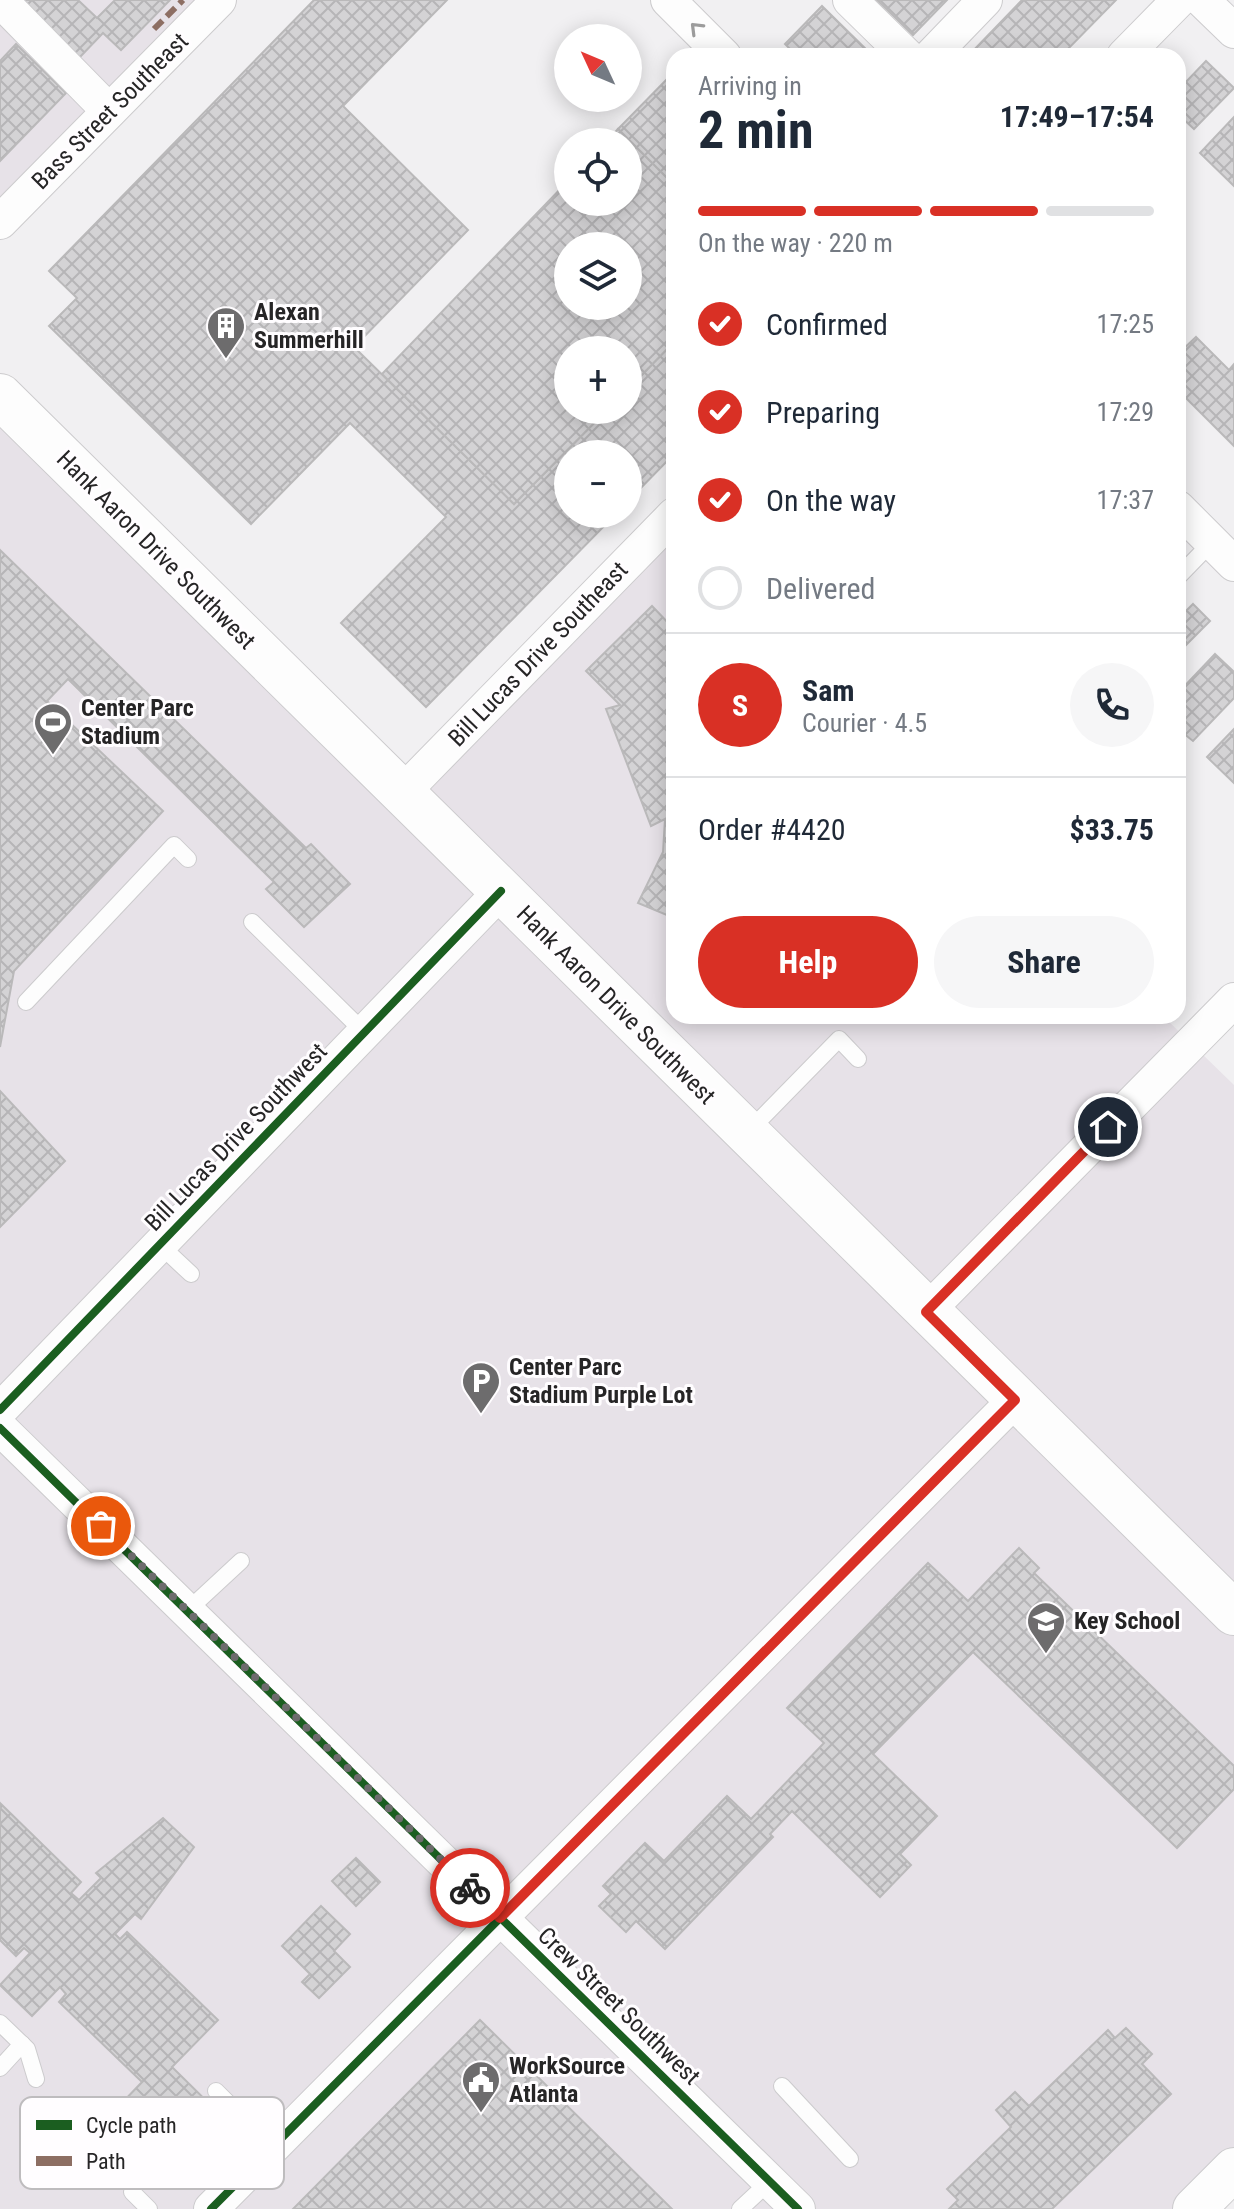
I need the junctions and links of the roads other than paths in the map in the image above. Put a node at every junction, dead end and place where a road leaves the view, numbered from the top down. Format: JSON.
{"nodes":[{"id":1,"x":219,"y":0,"type":"edge"},
{"id":2,"x":668,"y":0,"type":"edge"},
{"id":3,"x":850,"y":0,"type":"edge"},
{"id":4,"x":985,"y":0,"type":"edge"},
{"id":5,"x":1179,"y":0,"type":"edge"},
{"id":6,"x":1202,"y":0,"type":"edge"},
{"id":7,"x":5,"y":16,"type":"edge"},
{"id":8,"x":1234,"y":31,"type":"edge"},
{"id":9,"x":716,"y":48,"type":"edge"},
{"id":10,"x":899,"y":48,"type":"edge"},
{"id":11,"x":939,"y":48,"type":"edge"},
{"id":12,"x":1132,"y":48,"type":"edge"},
{"id":13,"x":109,"y":111,"type":"junction"},
{"id":14,"x":0,"y":222,"type":"edge"},
{"id":15,"x":0,"y":396,"type":"edge"},
{"id":16,"x":1186,"y":516,"type":"edge"},
{"id":17,"x":666,"y":528,"type":"edge"},
{"id":18,"x":1223,"y":553,"type":"edge"},
{"id":19,"x":1186,"y":573,"type":"edge"},
{"id":20,"x":402,"y":793,"type":"junction"},
{"id":21,"x":188,"y":859,"type":"dead end"},
{"id":22,"x":501,"y":891,"type":"junction"},
{"id":23,"x":252,"y":922,"type":"dead end"},
{"id":24,"x":1234,"y":1000,"type":"edge"},
{"id":25,"x":26,"y":1002,"type":"dead end"},
{"id":26,"x":365,"y":1033,"type":"junction"},
{"id":27,"x":858,"y":1059,"type":"dead end"},
{"id":28,"x":746,"y":1134,"type":"junction"},
{"id":29,"x":160,"y":1245,"type":"junction"},
{"id":30,"x":191,"y":1274,"type":"dead end"},
{"id":31,"x":926,"y":1312,"type":"junction"},
{"id":32,"x":1015,"y":1400,"type":"junction"},
{"id":33,"x":0,"y":1410,"type":"edge"},
{"id":34,"x":0,"y":1428,"type":"edge"},
{"id":35,"x":241,"y":1561,"type":"dead end"},
{"id":36,"x":187,"y":1611,"type":"junction"},
{"id":37,"x":1234,"y":1613,"type":"edge"},
{"id":38,"x":500,"y":1918,"type":"junction"},
{"id":39,"x":0,"y":2023,"type":"edge"},
{"id":40,"x":22,"y":2044,"type":"junction"},
{"id":41,"x":0,"y":2068,"type":"edge"},
{"id":42,"x":36,"y":2079,"type":"dead end"},
{"id":43,"x":782,"y":2086,"type":"dead end"},
{"id":44,"x":216,"y":2091,"type":"dead end"},
{"id":45,"x":222,"y":2097,"type":"edge"},
{"id":46,"x":284,"y":2135,"type":"edge"},
{"id":47,"x":850,"y":2159,"type":"dead end"},
{"id":48,"x":1234,"y":2169,"type":"edge"},
{"id":49,"x":770,"y":2181,"type":"junction"},
{"id":50,"x":231,"y":2189,"type":"edge"},
{"id":51,"x":132,"y":2192,"type":"dead end"},
{"id":52,"x":149,"y":2209,"type":"edge"},
{"id":53,"x":211,"y":2209,"type":"edge"},
{"id":54,"x":740,"y":2209,"type":"edge"},
{"id":55,"x":798,"y":2209,"type":"edge"},
{"id":56,"x":1194,"y":2209,"type":"edge"}],
"edges":[{"from":1,"to":13,"type":"street","name":"Bass Street Southeast"},
{"from":9,"to":2,"type":"street","one_way":true},
{"from":3,"to":10,"type":"street"},
{"from":4,"to":11,"type":"street"},
{"from":5,"to":12,"type":"street"},
{"from":6,"to":8,"type":"street"},
{"from":7,"to":13,"type":"street"},
{"from":13,"to":14,"type":"street","name":"Bass Street Southeast"},
{"from":15,"to":20,"type":"main road","name":"Hank Aaron Drive Southwest"},
{"from":16,"to":18,"type":"street"},
{"from":17,"to":20,"type":"street","name":"Bill Lucas Drive Southeast"},
{"from":18,"to":19,"type":"lane"},
{"from":20,"to":22,"type":"main road","name":"Hank Aaron Drive Southwest"},
{"from":21,"to":25,"type":"lane"},
{"from":22,"to":26,"type":"street","name":"Bill Lucas Drive Southwest"},
{"from":22,"to":28,"type":"main road","name":"Hank Aaron Drive Southwest"},
{"from":23,"to":26,"type":"lane"},
{"from":24,"to":31,"type":"street"},
{"from":26,"to":29,"type":"street","name":"Bill Lucas Drive Southwest"},
{"from":27,"to":28,"type":"lane"},
{"from":28,"to":31,"type":"main road","name":"Hank Aaron Drive Southwest"},
{"from":29,"to":30,"type":"lane"},
{"from":29,"to":33,"type":"street","name":"Bill Lucas Drive Southwest"},
{"from":31,"to":32,"type":"main road","name":"Hank Aaron Drive Southwest"},
{"from":32,"to":37,"type":"main road","name":"Hank Aaron Drive Southwest"},
{"from":32,"to":38,"type":"street"},
{"from":34,"to":36,"type":"street","name":"Crew Street Southwest"},
{"from":35,"to":36,"type":"lane"},
{"from":36,"to":38,"type":"street","name":"Crew Street Southwest"},
{"from":38,"to":46,"type":"street"},
{"from":38,"to":49,"type":"street","name":"Crew Street Southwest"},
{"from":39,"to":40,"type":"lane"},
{"from":40,"to":41,"type":"lane"},
{"from":40,"to":42,"type":"lane"},
{"from":43,"to":47,"type":"lane"},
{"from":44,"to":45,"type":"lane"},
{"from":48,"to":56,"type":"street"},
{"from":49,"to":54,"type":"lane"},
{"from":49,"to":55,"type":"street","name":"Crew Street Southwest"},
{"from":50,"to":53,"type":"street"},
{"from":51,"to":52,"type":"lane"}]}
